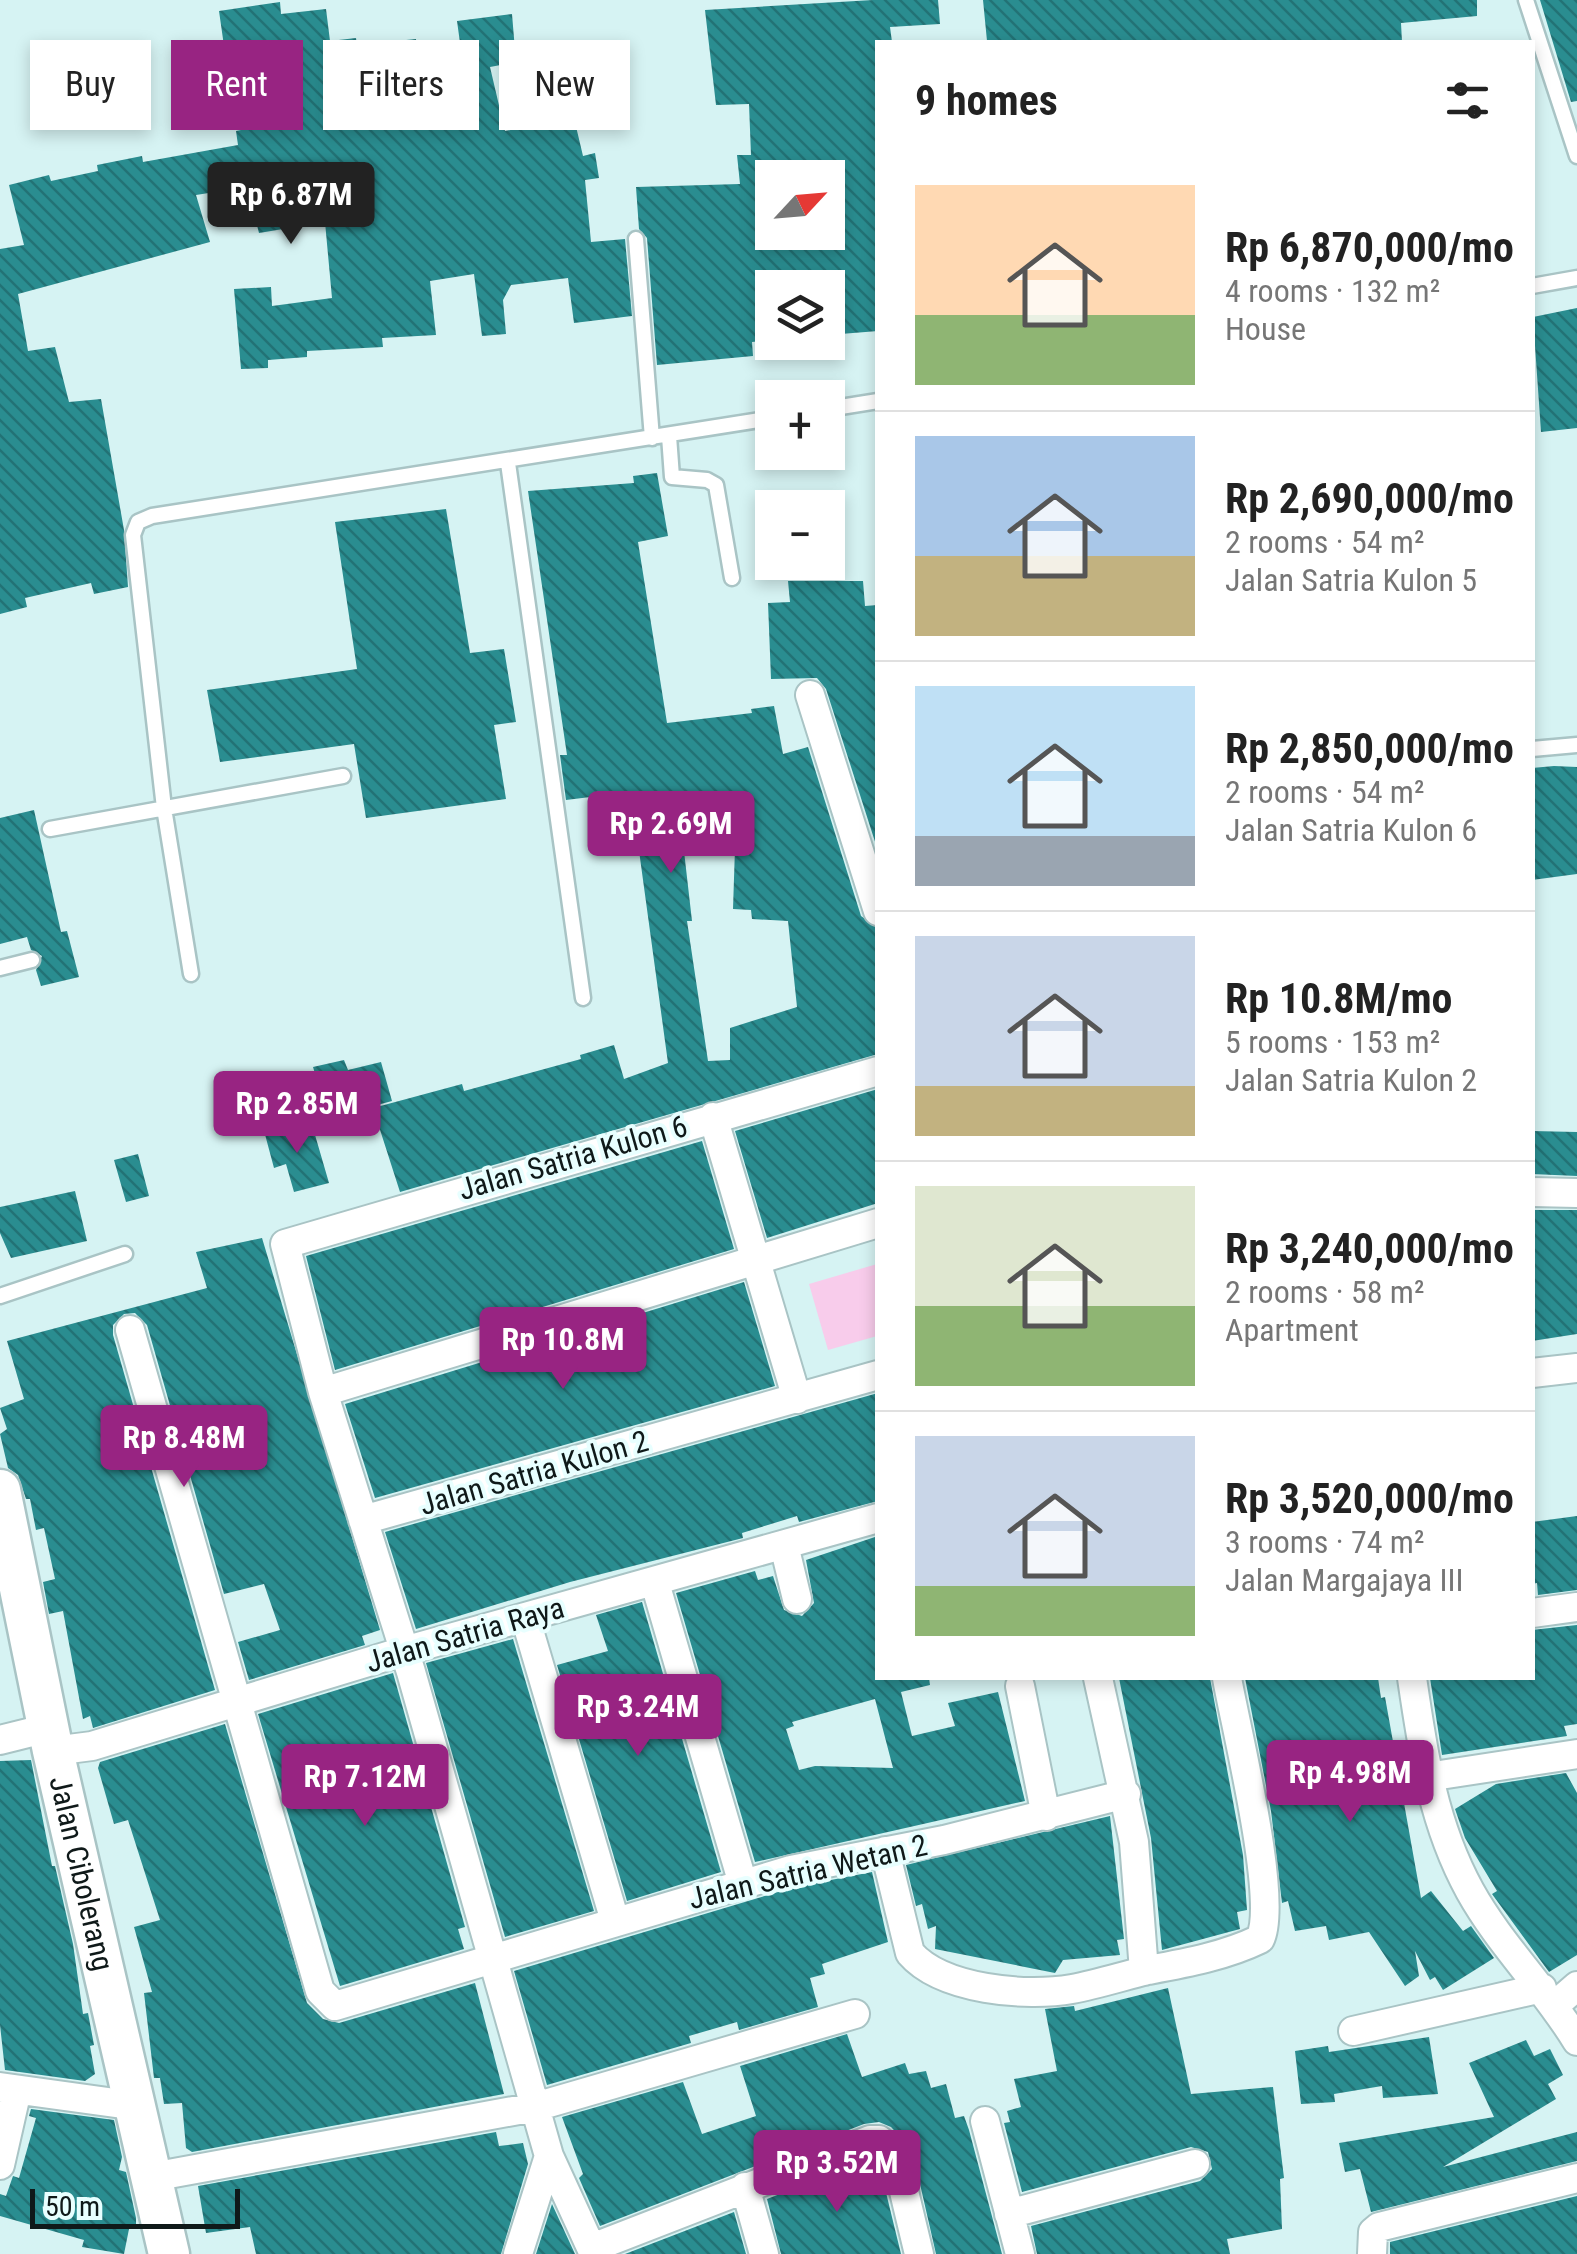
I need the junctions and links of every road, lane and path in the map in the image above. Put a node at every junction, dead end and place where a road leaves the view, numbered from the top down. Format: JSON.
{"nodes":[{"id":1,"x":1526,"y":0,"type":"edge"},
{"id":2,"x":1577,"y":156,"type":"edge"},
{"id":3,"x":636,"y":240,"type":"dead end"},
{"id":4,"x":1577,"y":278,"type":"edge"},
{"id":5,"x":1535,"y":285,"type":"edge"},
{"id":6,"x":875,"y":401,"type":"edge"},
{"id":7,"x":845,"y":406,"type":"edge"},
{"id":8,"x":755,"y":421,"type":"edge"},
{"id":9,"x":669,"y":436,"type":"junction"},
{"id":10,"x":652,"y":438,"type":"junction"},
{"id":11,"x":508,"y":462,"type":"junction"},
{"id":12,"x":732,"y":578,"type":"dead end"},
{"id":13,"x":810,"y":695,"type":"dead end"},
{"id":14,"x":1577,"y":745,"type":"edge"},
{"id":15,"x":1535,"y":749,"type":"edge"},
{"id":16,"x":342,"y":776,"type":"dead end"},
{"id":17,"x":164,"y":808,"type":"junction"},
{"id":18,"x":50,"y":829,"type":"dead end"},
{"id":19,"x":875,"y":901,"type":"edge"},
{"id":20,"x":32,"y":960,"type":"dead end"},
{"id":21,"x":0,"y":968,"type":"edge"},
{"id":22,"x":192,"y":974,"type":"dead end"},
{"id":23,"x":583,"y":998,"type":"dead end"},
{"id":24,"x":875,"y":1071,"type":"edge"},
{"id":25,"x":713,"y":1117,"type":"junction"},
{"id":26,"x":1535,"y":1192,"type":"edge"},
{"id":27,"x":1577,"y":1193,"type":"edge"},
{"id":28,"x":875,"y":1224,"type":"edge"},
{"id":29,"x":125,"y":1254,"type":"dead end"},
{"id":30,"x":756,"y":1258,"type":"junction"},
{"id":31,"x":0,"y":1296,"type":"edge"},
{"id":32,"x":130,"y":1330,"type":"dead end"},
{"id":33,"x":1577,"y":1368,"type":"edge"},
{"id":34,"x":1535,"y":1374,"type":"edge"},
{"id":35,"x":875,"y":1376,"type":"edge"},
{"id":36,"x":323,"y":1392,"type":"junction"},
{"id":37,"x":797,"y":1399,"type":"junction"},
{"id":38,"x":0,"y":1490,"type":"edge"},
{"id":39,"x":875,"y":1519,"type":"edge"},
{"id":40,"x":363,"y":1520,"type":"junction"},
{"id":41,"x":784,"y":1545,"type":"junction"},
{"id":42,"x":654,"y":1583,"type":"junction"},
{"id":43,"x":797,"y":1599,"type":"dead end"},
{"id":44,"x":1577,"y":1607,"type":"edge"},
{"id":45,"x":1535,"y":1614,"type":"edge"},
{"id":46,"x":526,"y":1617,"type":"junction"},
{"id":47,"x":404,"y":1651,"type":"junction"},
{"id":48,"x":1098,"y":1680,"type":"edge"},
{"id":49,"x":1227,"y":1680,"type":"edge"},
{"id":50,"x":1412,"y":1680,"type":"edge"},
{"id":51,"x":1020,"y":1686,"type":"dead end"},
{"id":52,"x":237,"y":1702,"type":"junction"},
{"id":53,"x":0,"y":1740,"type":"edge"},
{"id":54,"x":51,"y":1740,"type":"junction"},
{"id":55,"x":1576,"y":1757,"type":"edge"},
{"id":56,"x":1427,"y":1777,"type":"junction"},
{"id":57,"x":1126,"y":1794,"type":"junction"},
{"id":58,"x":1046,"y":1816,"type":"junction"},
{"id":59,"x":885,"y":1851,"type":"junction"},
{"id":60,"x":744,"y":1884,"type":"junction"},
{"id":61,"x":615,"y":1920,"type":"junction"},
{"id":62,"x":492,"y":1956,"type":"junction"},
{"id":63,"x":1144,"y":1971,"type":"junction"},
{"id":64,"x":1577,"y":1986,"type":"edge"},
{"id":65,"x":1549,"y":1996,"type":"junction"},
{"id":66,"x":855,"y":2014,"type":"dead end"},
{"id":67,"x":1354,"y":2031,"type":"dead end"},
{"id":68,"x":1577,"y":2041,"type":"edge"},
{"id":69,"x":8,"y":2089,"type":"edge"},
{"id":70,"x":137,"y":2106,"type":"junction"},
{"id":71,"x":535,"y":2106,"type":"junction"},
{"id":72,"x":985,"y":2120,"type":"dead end"},
{"id":73,"x":549,"y":2156,"type":"junction"},
{"id":74,"x":0,"y":2164,"type":"edge"},
{"id":75,"x":1195,"y":2164,"type":"dead end"},
{"id":76,"x":152,"y":2177,"type":"junction"},
{"id":77,"x":1577,"y":2178,"type":"edge"},
{"id":78,"x":745,"y":2187,"type":"junction"},
{"id":79,"x":1008,"y":2214,"type":"junction"},
{"id":80,"x":593,"y":2251,"type":"edge"},
{"id":81,"x":168,"y":2254,"type":"edge"},
{"id":82,"x":518,"y":2254,"type":"edge"},
{"id":83,"x":764,"y":2254,"type":"edge"},
{"id":84,"x":920,"y":2254,"type":"edge"},
{"id":85,"x":1020,"y":2254,"type":"edge"},
{"id":86,"x":1372,"y":2254,"type":"edge"}],
"edges":[{"from":1,"to":2,"type":"lane"},
{"from":3,"to":10,"type":"lane"},
{"from":4,"to":5,"type":"lane"},
{"from":6,"to":7,"type":"lane"},
{"from":8,"to":9,"type":"lane"},
{"from":9,"to":10,"type":"lane"},
{"from":9,"to":12,"type":"lane"},
{"from":10,"to":11,"type":"lane"},
{"from":11,"to":17,"type":"lane"},
{"from":11,"to":23,"type":"lane"},
{"from":13,"to":19,"type":"street"},
{"from":14,"to":15,"type":"lane"},
{"from":16,"to":17,"type":"lane"},
{"from":17,"to":18,"type":"lane"},
{"from":17,"to":22,"type":"lane"},
{"from":20,"to":21,"type":"lane"},
{"from":24,"to":25,"type":"street","name":"Jalan Satria Kulon 6"},
{"from":25,"to":30,"type":"street"},
{"from":25,"to":36,"type":"street","name":"Jalan Satria Kulon 6"},
{"from":26,"to":27,"type":"street"},
{"from":28,"to":30,"type":"street"},
{"from":29,"to":31,"type":"lane"},
{"from":30,"to":36,"type":"street"},
{"from":30,"to":37,"type":"street"},
{"from":32,"to":52,"type":"street"},
{"from":33,"to":34,"type":"street"},
{"from":35,"to":37,"type":"street","name":"Jalan Satria Kulon 2"},
{"from":36,"to":40,"type":"street"},
{"from":37,"to":40,"type":"street","name":"Jalan Satria Kulon 2"},
{"from":38,"to":54,"type":"street","name":"Jalan Cibolerang"},
{"from":39,"to":41,"type":"street","name":"Jalan Satria Raya"},
{"from":40,"to":47,"type":"street"},
{"from":41,"to":42,"type":"street","name":"Jalan Satria Raya"},
{"from":41,"to":43,"type":"street"},
{"from":42,"to":46,"type":"street","name":"Jalan Satria Raya"},
{"from":42,"to":60,"type":"street"},
{"from":44,"to":45,"type":"street"},
{"from":46,"to":47,"type":"street","name":"Jalan Satria Raya"},
{"from":46,"to":61,"type":"street"},
{"from":47,"to":52,"type":"street","name":"Jalan Satria Raya"},
{"from":47,"to":62,"type":"street"},
{"from":48,"to":57,"type":"street"},
{"from":49,"to":63,"type":"street"},
{"from":50,"to":56,"type":"street"},
{"from":51,"to":58,"type":"street"},
{"from":52,"to":54,"type":"street","name":"Jalan Satria Raya"},
{"from":52,"to":62,"type":"street","name":"Jalan Satria Wetan 2"},
{"from":53,"to":54,"type":"street","name":"Jalan Satria Raya"},
{"from":54,"to":70,"type":"street","name":"Jalan Cibolerang"},
{"from":55,"to":56,"type":"street"},
{"from":56,"to":65,"type":"street"},
{"from":57,"to":58,"type":"street","name":"Jalan Satria Wetan 2"},
{"from":57,"to":63,"type":"street"},
{"from":58,"to":59,"type":"street","name":"Jalan Satria Wetan 2"},
{"from":59,"to":60,"type":"street","name":"Jalan Satria Wetan 2"},
{"from":59,"to":63,"type":"street"},
{"from":60,"to":61,"type":"street","name":"Jalan Satria Wetan 2"},
{"from":61,"to":62,"type":"street","name":"Jalan Satria Wetan 2"},
{"from":62,"to":71,"type":"street"},
{"from":64,"to":65,"type":"street"},
{"from":65,"to":67,"type":"street"},
{"from":65,"to":68,"type":"street"},
{"from":66,"to":71,"type":"street"},
{"from":69,"to":70,"type":"street"},
{"from":69,"to":74,"type":"street"},
{"from":70,"to":76,"type":"street","name":"Jalan Cibolerang"},
{"from":71,"to":73,"type":"street"},
{"from":71,"to":76,"type":"street"},
{"from":72,"to":79,"type":"street"},
{"from":73,"to":80,"type":"street"},
{"from":73,"to":82,"type":"street"},
{"from":75,"to":79,"type":"street"},
{"from":76,"to":81,"type":"street","name":"Jalan Cibolerang"},
{"from":77,"to":86,"type":"street"},
{"from":78,"to":80,"type":"street"},
{"from":78,"to":83,"type":"street"},
{"from":78,"to":84,"type":"street"},
{"from":79,"to":85,"type":"street"}]}
